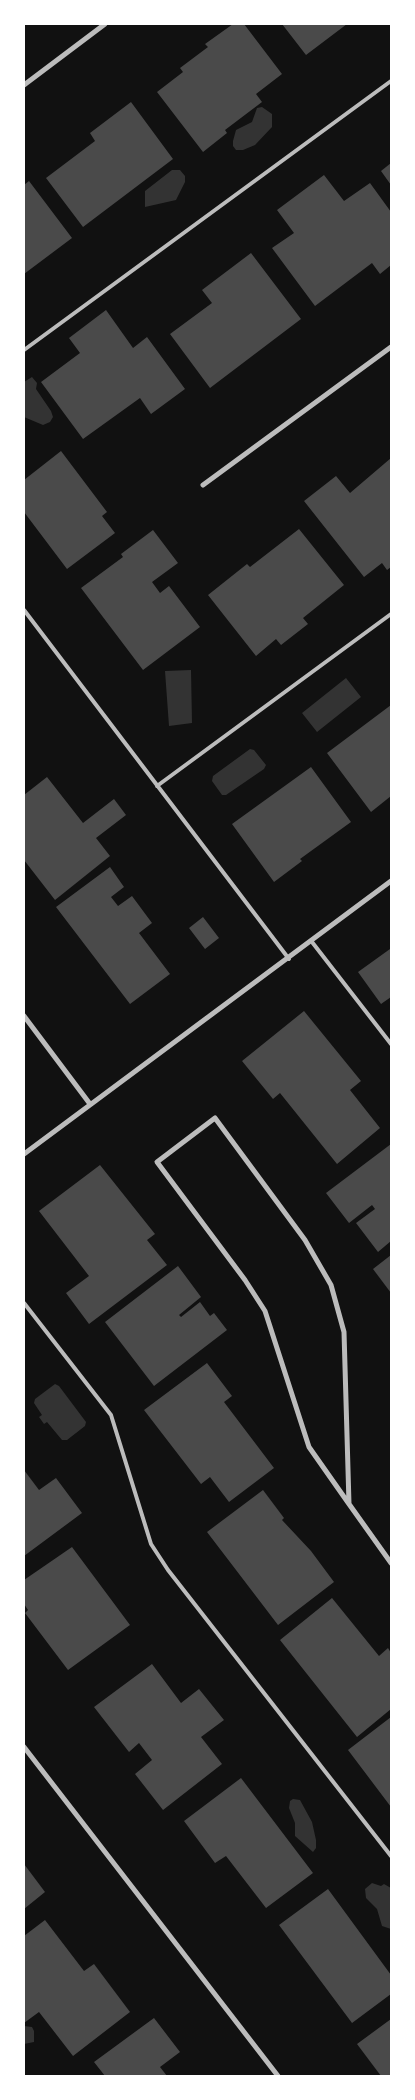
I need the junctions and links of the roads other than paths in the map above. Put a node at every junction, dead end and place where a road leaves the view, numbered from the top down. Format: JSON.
{"nodes":[{"id":1,"x":105,"y":24,"type":"edge"},
{"id":2,"x":391,"y":81,"type":"edge"},
{"id":3,"x":24,"y":85,"type":"edge"},
{"id":4,"x":391,"y":347,"type":"edge"},
{"id":5,"x":24,"y":350,"type":"edge"},
{"id":6,"x":203,"y":485,"type":"dead end"},
{"id":7,"x":24,"y":610,"type":"edge"},
{"id":8,"x":391,"y":614,"type":"edge"},
{"id":9,"x":157,"y":786,"type":"junction"},
{"id":10,"x":391,"y":881,"type":"edge"},
{"id":11,"x":312,"y":942,"type":"junction"},
{"id":12,"x":289,"y":958,"type":"junction"},
{"id":13,"x":24,"y":1016,"type":"edge"},
{"id":14,"x":391,"y":1044,"type":"edge"},
{"id":15,"x":90,"y":1104,"type":"junction"},
{"id":16,"x":24,"y":1154,"type":"edge"},
{"id":17,"x":24,"y":1303,"type":"edge"},
{"id":18,"x":349,"y":1504,"type":"junction"},
{"id":19,"x":391,"y":1563,"type":"edge"},
{"id":20,"x":24,"y":1746,"type":"edge"},
{"id":21,"x":391,"y":1856,"type":"edge"},
{"id":22,"x":278,"y":2076,"type":"edge"}],
"edges":[{"from":1,"to":3,"type":"street"},
{"from":2,"to":5,"type":"lane"},
{"from":4,"to":6,"type":"street"},
{"from":7,"to":9,"type":"lane"},
{"from":8,"to":9,"type":"lane"},
{"from":9,"to":12,"type":"lane"},
{"from":10,"to":11,"type":"street"},
{"from":11,"to":12,"type":"street"},
{"from":11,"to":14,"type":"lane"},
{"from":12,"to":15,"type":"street"},
{"from":13,"to":15,"type":"street"},
{"from":15,"to":16,"type":"street"},
{"from":17,"to":21,"type":"lane"},
{"from":18,"to":18,"type":"street"},
{"from":18,"to":19,"type":"street"},
{"from":20,"to":22,"type":"street"}]}
